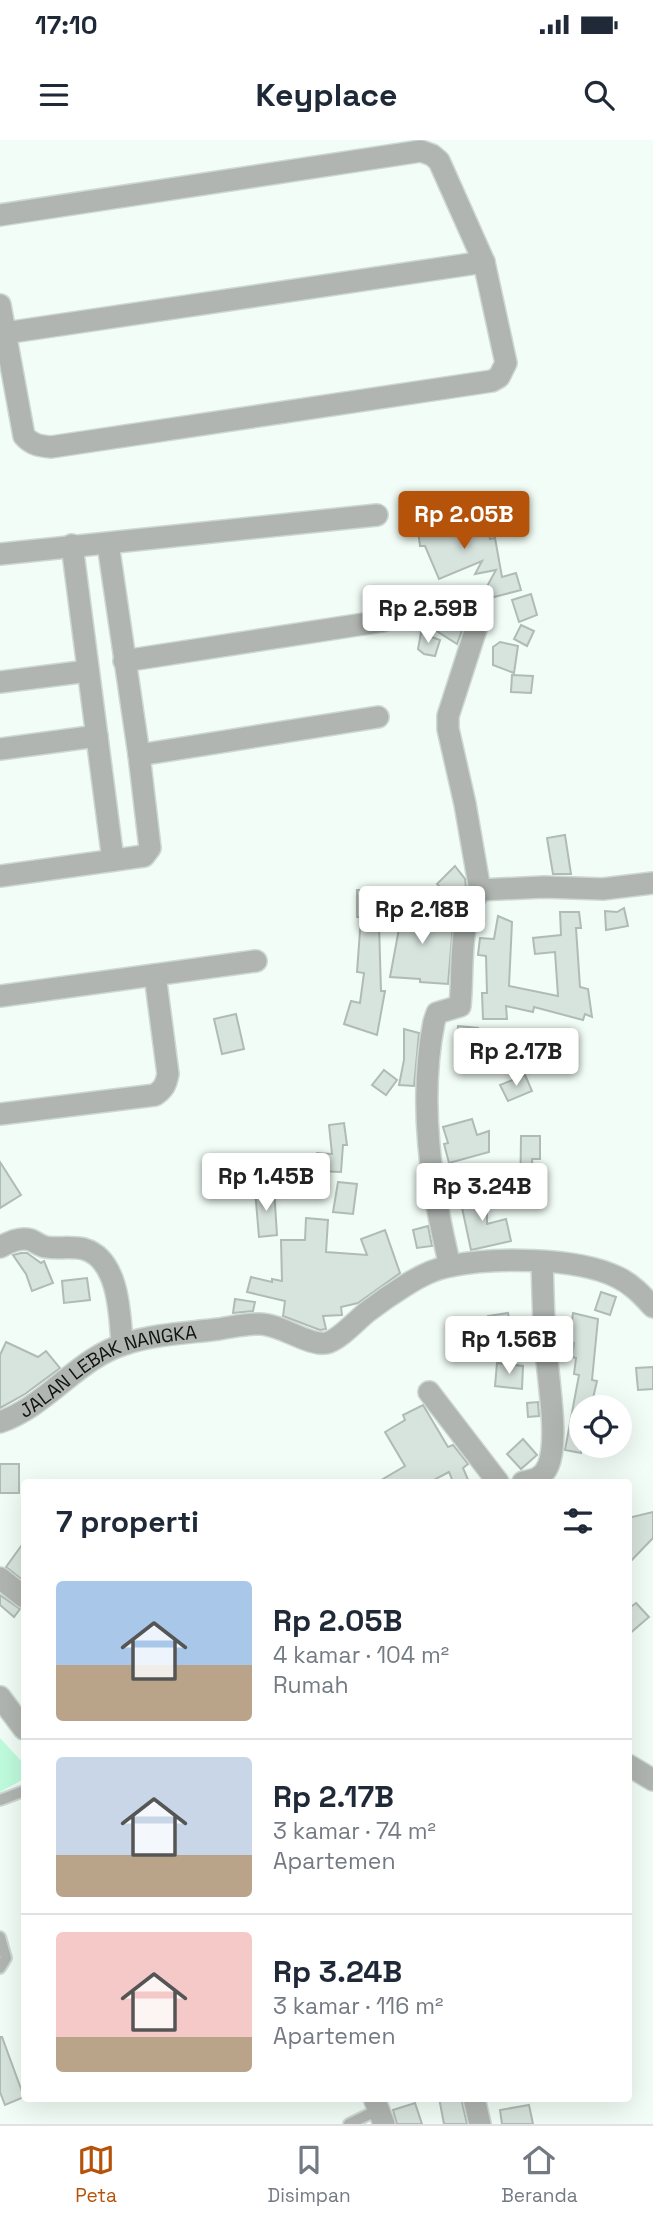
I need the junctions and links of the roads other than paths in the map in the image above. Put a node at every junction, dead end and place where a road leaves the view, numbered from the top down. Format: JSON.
{"nodes":[{"id":1,"x":0,"y":215,"type":"edge"},
{"id":2,"x":484,"y":262,"type":"junction"},
{"id":3,"x":0,"y":305,"type":"edge"},
{"id":4,"x":5,"y":333,"type":"junction"},
{"id":5,"x":377,"y":515,"type":"dead end"},
{"id":6,"x":108,"y":544,"type":"junction"},
{"id":7,"x":72,"y":545,"type":"junction"},
{"id":8,"x":0,"y":554,"type":"edge"},
{"id":9,"x":383,"y":621,"type":"dead end"},
{"id":10,"x":477,"y":626,"type":"dead end"},
{"id":11,"x":124,"y":661,"type":"junction"},
{"id":12,"x":88,"y":671,"type":"junction"},
{"id":13,"x":0,"y":682,"type":"edge"},
{"id":14,"x":378,"y":717,"type":"dead end"},
{"id":15,"x":97,"y":736,"type":"junction"},
{"id":16,"x":0,"y":749,"type":"edge"},
{"id":17,"x":139,"y":755,"type":"junction"},
{"id":18,"x":113,"y":860,"type":"junction"},
{"id":19,"x":0,"y":876,"type":"edge"},
{"id":20,"x":653,"y":883,"type":"edge"},
{"id":21,"x":480,"y":890,"type":"junction"},
{"id":22,"x":256,"y":961,"type":"dead end"},
{"id":23,"x":155,"y":975,"type":"junction"},
{"id":24,"x":0,"y":996,"type":"edge"},
{"id":25,"x":0,"y":1114,"type":"edge"},
{"id":26,"x":0,"y":1247,"type":"edge"},
{"id":27,"x":542,"y":1262,"type":"junction"},
{"id":28,"x":450,"y":1266,"type":"junction"},
{"id":29,"x":653,"y":1307,"type":"edge"},
{"id":30,"x":122,"y":1344,"type":"junction"},
{"id":31,"x":429,"y":1392,"type":"dead end"},
{"id":32,"x":0,"y":1422,"type":"edge"},
{"id":33,"x":496,"y":1479,"type":"edge"},
{"id":34,"x":535,"y":1479,"type":"edge"},
{"id":35,"x":0,"y":1578,"type":"edge"},
{"id":36,"x":21,"y":1595,"type":"edge"},
{"id":37,"x":0,"y":1698,"type":"edge"},
{"id":38,"x":21,"y":1725,"type":"edge"},
{"id":39,"x":632,"y":1767,"type":"edge"},
{"id":40,"x":653,"y":1780,"type":"edge"},
{"id":41,"x":21,"y":1792,"type":"edge"},
{"id":42,"x":0,"y":1800,"type":"edge"},
{"id":43,"x":0,"y":1937,"type":"edge"},
{"id":44,"x":0,"y":1968,"type":"edge"},
{"id":45,"x":475,"y":2102,"type":"edge"},
{"id":46,"x":379,"y":2111,"type":"edge"},
{"id":47,"x":349,"y":2124,"type":"edge"},
{"id":48,"x":480,"y":2124,"type":"edge"}],
"edges":[{"from":1,"to":2,"type":"street"},
{"from":2,"to":4,"type":"street"},
{"from":2,"to":4,"type":"street"},
{"from":3,"to":4,"type":"street"},
{"from":5,"to":6,"type":"street"},
{"from":6,"to":7,"type":"street"},
{"from":6,"to":11,"type":"street"},
{"from":7,"to":8,"type":"street"},
{"from":7,"to":12,"type":"street"},
{"from":9,"to":11,"type":"street"},
{"from":10,"to":21,"type":"street"},
{"from":11,"to":17,"type":"street"},
{"from":12,"to":13,"type":"street"},
{"from":12,"to":15,"type":"street"},
{"from":14,"to":17,"type":"street"},
{"from":15,"to":16,"type":"street"},
{"from":15,"to":18,"type":"street"},
{"from":17,"to":18,"type":"street"},
{"from":18,"to":19,"type":"street"},
{"from":20,"to":21,"type":"street"},
{"from":21,"to":28,"type":"street"},
{"from":22,"to":23,"type":"street"},
{"from":23,"to":24,"type":"street"},
{"from":23,"to":25,"type":"street"},
{"from":26,"to":30,"type":"street"},
{"from":27,"to":28,"type":"street"},
{"from":27,"to":29,"type":"street"},
{"from":27,"to":34,"type":"street"},
{"from":28,"to":30,"type":"street","name":"JALAN LEBAK NANGKA"},
{"from":30,"to":32,"type":"street","name":"JALAN LEBAK NANGKA"},
{"from":31,"to":33,"type":"street"},
{"from":35,"to":36,"type":"street"},
{"from":37,"to":38,"type":"street"},
{"from":39,"to":40,"type":"street"},
{"from":41,"to":42,"type":"lane"},
{"from":43,"to":44,"type":"lane"},
{"from":45,"to":48,"type":"street"},
{"from":46,"to":47,"type":"lane"}]}
